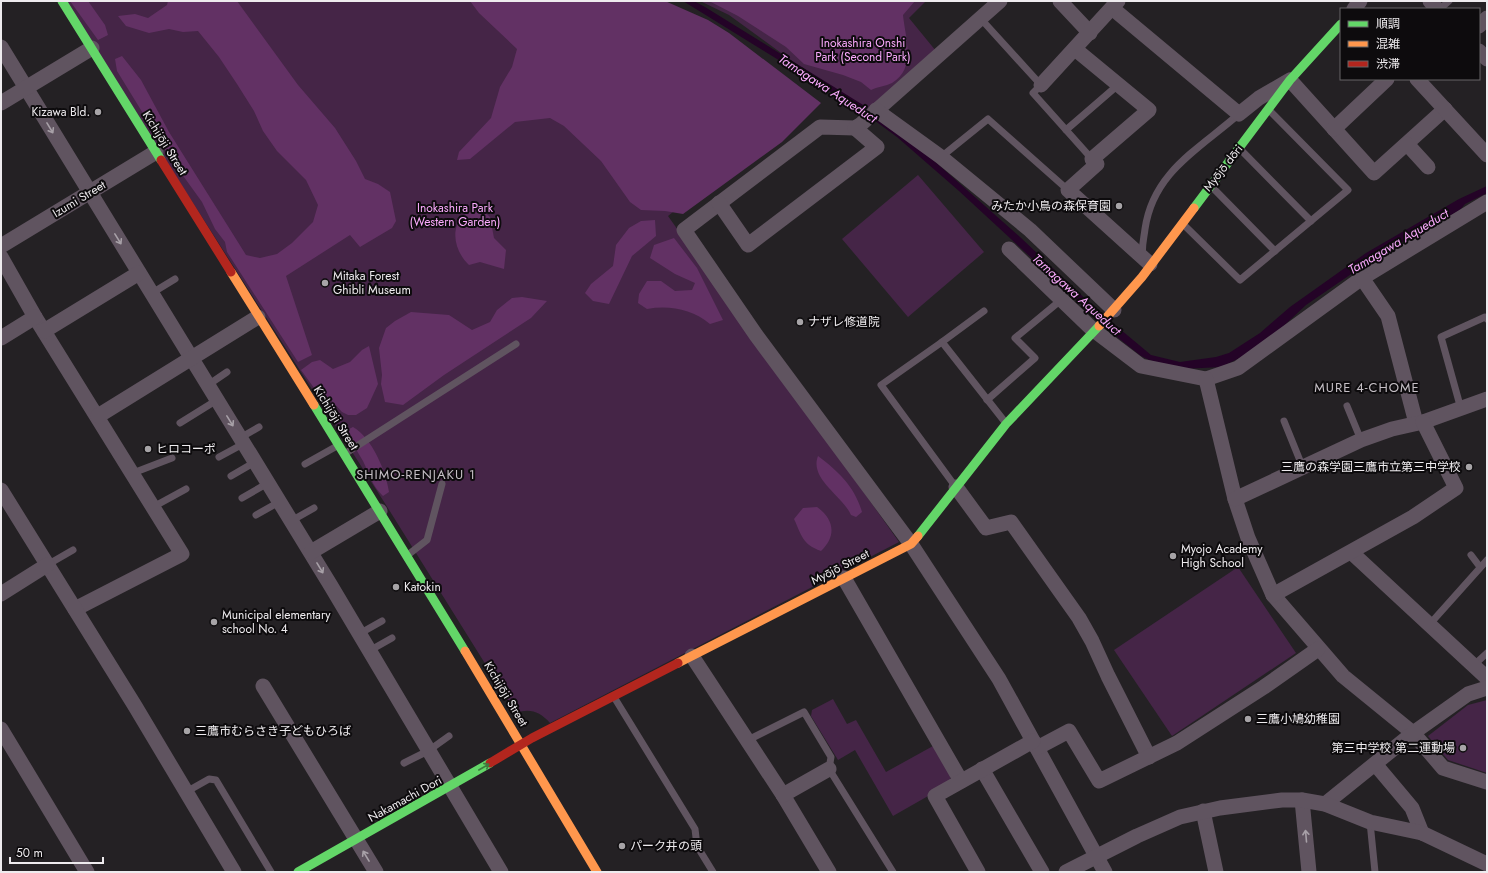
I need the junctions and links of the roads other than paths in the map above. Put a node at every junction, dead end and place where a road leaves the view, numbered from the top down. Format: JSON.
{"nodes":[{"id":1,"x":62,"y":1,"type":"edge"},
{"id":2,"x":1000,"y":1,"type":"edge"},
{"id":3,"x":1060,"y":1,"type":"edge"},
{"id":4,"x":1430,"y":1,"type":"edge"},
{"id":5,"x":1449,"y":1,"type":"edge"},
{"id":6,"x":1115,"y":4,"type":"edge"},
{"id":7,"x":1438,"y":8,"type":"edge"},
{"id":8,"x":1440,"y":8,"type":"edge"},
{"id":9,"x":981,"y":19,"type":"junction"},
{"id":10,"x":1340,"y":25,"type":"edge"},
{"id":11,"x":1090,"y":33,"type":"junction"},
{"id":12,"x":1,"y":47,"type":"edge"},
{"id":13,"x":92,"y":48,"type":"junction"},
{"id":14,"x":1074,"y":49,"type":"junction"},
{"id":15,"x":1290,"y":80,"type":"junction"},
{"id":16,"x":1386,"y":80,"type":"edge"},
{"id":17,"x":1418,"y":80,"type":"edge"},
{"id":18,"x":1041,"y":85,"type":"junction"},
{"id":19,"x":1118,"y":85,"type":"junction"},
{"id":20,"x":26,"y":88,"type":"junction"},
{"id":21,"x":1,"y":103,"type":"edge"},
{"id":22,"x":1268,"y":109,"type":"junction"},
{"id":23,"x":1445,"y":109,"type":"junction"},
{"id":24,"x":874,"y":112,"type":"junction"},
{"id":25,"x":1239,"y":114,"type":"junction"},
{"id":26,"x":858,"y":127,"type":"junction"},
{"id":27,"x":1334,"y":129,"type":"junction"},
{"id":28,"x":1066,"y":130,"type":"junction"},
{"id":29,"x":1407,"y":144,"type":"junction"},
{"id":30,"x":1239,"y":148,"type":"junction"},
{"id":31,"x":156,"y":152,"type":"junction"},
{"id":32,"x":1487,"y":155,"type":"edge"},
{"id":33,"x":941,"y":157,"type":"junction"},
{"id":34,"x":1092,"y":159,"type":"junction"},
{"id":35,"x":1428,"y":167,"type":"dead end"},
{"id":36,"x":1210,"y":185,"type":"junction"},
{"id":37,"x":1068,"y":190,"type":"junction"},
{"id":38,"x":90,"y":193,"type":"junction"},
{"id":39,"x":719,"y":203,"type":"junction"},
{"id":40,"x":1486,"y":204,"type":"edge"},
{"id":41,"x":1311,"y":221,"type":"junction"},
{"id":42,"x":1182,"y":223,"type":"junction"},
{"id":43,"x":1,"y":246,"type":"edge"},
{"id":44,"x":1009,"y":249,"type":"dead end"},
{"id":45,"x":1275,"y":251,"type":"junction"},
{"id":46,"x":1,"y":257,"type":"edge"},
{"id":47,"x":1147,"y":261,"type":"junction"},
{"id":48,"x":140,"y":273,"type":"junction"},
{"id":49,"x":1362,"y":278,"type":"junction"},
{"id":50,"x":175,"y":279,"type":"dead end"},
{"id":51,"x":152,"y":292,"type":"junction"},
{"id":52,"x":1061,"y":300,"type":"junction"},
{"id":53,"x":984,"y":311,"type":"dead end"},
{"id":54,"x":1112,"y":313,"type":"junction"},
{"id":55,"x":35,"y":317,"type":"junction"},
{"id":56,"x":258,"y":317,"type":"junction"},
{"id":57,"x":1487,"y":319,"type":"edge"},
{"id":58,"x":1098,"y":328,"type":"junction"},
{"id":59,"x":44,"y":332,"type":"junction"},
{"id":60,"x":1,"y":338,"type":"edge"},
{"id":61,"x":942,"y":342,"type":"junction"},
{"id":62,"x":516,"y":344,"type":"dead end"},
{"id":63,"x":192,"y":359,"type":"junction"},
{"id":64,"x":227,"y":372,"type":"dead end"},
{"id":65,"x":1206,"y":379,"type":"junction"},
{"id":66,"x":208,"y":385,"type":"junction"},
{"id":67,"x":1487,"y":399,"type":"edge"},
{"id":68,"x":217,"y":400,"type":"junction"},
{"id":69,"x":987,"y":400,"type":"junction"},
{"id":70,"x":1347,"y":406,"type":"dead end"},
{"id":71,"x":1461,"y":409,"type":"junction"},
{"id":72,"x":98,"y":416,"type":"junction"},
{"id":73,"x":1284,"y":421,"type":"dead end"},
{"id":74,"x":180,"y":423,"type":"dead end"},
{"id":75,"x":1420,"y":423,"type":"junction"},
{"id":76,"x":1006,"y":424,"type":"junction"},
{"id":77,"x":259,"y":427,"type":"dead end"},
{"id":78,"x":1361,"y":440,"type":"junction"},
{"id":79,"x":242,"y":441,"type":"junction"},
{"id":80,"x":339,"y":445,"type":"junction"},
{"id":81,"x":344,"y":454,"type":"junction"},
{"id":82,"x":219,"y":457,"type":"dead end"},
{"id":83,"x":172,"y":458,"type":"dead end"},
{"id":84,"x":255,"y":462,"type":"junction"},
{"id":85,"x":305,"y":464,"type":"dead end"},
{"id":86,"x":1303,"y":468,"type":"junction"},
{"id":87,"x":133,"y":473,"type":"junction"},
{"id":88,"x":231,"y":476,"type":"dead end"},
{"id":89,"x":268,"y":483,"type":"junction"},
{"id":90,"x":442,"y":484,"type":"dead end"},
{"id":91,"x":956,"y":487,"type":"junction"},
{"id":92,"x":186,"y":489,"type":"dead end"},
{"id":93,"x":1,"y":490,"type":"edge"},
{"id":94,"x":242,"y":498,"type":"dead end"},
{"id":95,"x":1235,"y":500,"type":"junction"},
{"id":96,"x":279,"y":502,"type":"junction"},
{"id":97,"x":153,"y":507,"type":"junction"},
{"id":98,"x":314,"y":508,"type":"dead end"},
{"id":99,"x":380,"y":511,"type":"junction"},
{"id":100,"x":256,"y":515,"type":"dead end"},
{"id":101,"x":291,"y":521,"type":"junction"},
{"id":102,"x":911,"y":544,"type":"junction"},
{"id":103,"x":73,"y":550,"type":"dead end"},
{"id":104,"x":310,"y":552,"type":"junction"},
{"id":105,"x":1351,"y":552,"type":"junction"},
{"id":106,"x":407,"y":555,"type":"junction"},
{"id":107,"x":1471,"y":555,"type":"dead end"},
{"id":108,"x":1487,"y":560,"type":"edge"},
{"id":109,"x":47,"y":565,"type":"junction"},
{"id":110,"x":1480,"y":567,"type":"junction"},
{"id":111,"x":844,"y":578,"type":"junction"},
{"id":112,"x":1,"y":594,"type":"edge"},
{"id":113,"x":1273,"y":594,"type":"junction"},
{"id":114,"x":75,"y":609,"type":"junction"},
{"id":115,"x":382,"y":621,"type":"dead end"},
{"id":116,"x":1429,"y":625,"type":"junction"},
{"id":117,"x":359,"y":634,"type":"junction"},
{"id":118,"x":392,"y":638,"type":"dead end"},
{"id":119,"x":1318,"y":649,"type":"junction"},
{"id":120,"x":369,"y":651,"type":"junction"},
{"id":121,"x":1487,"y":653,"type":"edge"},
{"id":122,"x":692,"y":656,"type":"junction"},
{"id":123,"x":1474,"y":665,"type":"junction"},
{"id":124,"x":1487,"y":678,"type":"edge"},
{"id":125,"x":263,"y":686,"type":"dead end"},
{"id":126,"x":1487,"y":688,"type":"edge"},
{"id":127,"x":614,"y":696,"type":"junction"},
{"id":128,"x":1,"y":729,"type":"edge"},
{"id":129,"x":1413,"y":734,"type":"junction"},
{"id":130,"x":449,"y":736,"type":"dead end"},
{"id":131,"x":748,"y":740,"type":"junction"},
{"id":132,"x":522,"y":744,"type":"junction"},
{"id":133,"x":1035,"y":744,"type":"junction"},
{"id":134,"x":428,"y":751,"type":"junction"},
{"id":135,"x":1149,"y":757,"type":"junction"},
{"id":136,"x":404,"y":763,"type":"dead end"},
{"id":137,"x":1375,"y":764,"type":"junction"},
{"id":138,"x":829,"y":769,"type":"junction"},
{"id":139,"x":982,"y":769,"type":"junction"},
{"id":140,"x":961,"y":781,"type":"junction"},
{"id":141,"x":1487,"y":782,"type":"edge"},
{"id":142,"x":451,"y":787,"type":"junction"},
{"id":143,"x":186,"y":792,"type":"junction"},
{"id":144,"x":783,"y":795,"type":"junction"},
{"id":145,"x":1302,"y":800,"type":"junction"},
{"id":146,"x":1326,"y":804,"type":"junction"},
{"id":147,"x":1203,"y":811,"type":"junction"},
{"id":148,"x":1370,"y":822,"type":"junction"},
{"id":149,"x":1422,"y":833,"type":"junction"},
{"id":150,"x":356,"y":839,"type":"junction"},
{"id":151,"x":1096,"y":856,"type":"junction"},
{"id":152,"x":1487,"y":864,"type":"edge"},
{"id":153,"x":87,"y":872,"type":"edge"},
{"id":154,"x":234,"y":872,"type":"edge"},
{"id":155,"x":272,"y":872,"type":"edge"},
{"id":156,"x":298,"y":872,"type":"edge"},
{"id":157,"x":376,"y":872,"type":"edge"},
{"id":158,"x":501,"y":872,"type":"edge"},
{"id":159,"x":597,"y":872,"type":"edge"},
{"id":160,"x":713,"y":872,"type":"edge"},
{"id":161,"x":829,"y":872,"type":"edge"},
{"id":162,"x":893,"y":872,"type":"edge"},
{"id":163,"x":978,"y":872,"type":"edge"},
{"id":164,"x":1042,"y":872,"type":"edge"},
{"id":165,"x":1066,"y":872,"type":"edge"},
{"id":166,"x":1105,"y":872,"type":"edge"},
{"id":167,"x":1216,"y":872,"type":"edge"},
{"id":168,"x":1309,"y":872,"type":"edge"},
{"id":169,"x":1375,"y":872,"type":"edge"}],
"edges":[{"from":1,"to":13,"type":"street","name":"Kichijōji Street"},
{"from":2,"to":9,"type":"street"},
{"from":3,"to":11,"type":"street"},
{"from":4,"to":7,"type":"street"},
{"from":5,"to":8,"type":"lane"},
{"from":6,"to":11,"type":"street"},
{"from":6,"to":25,"type":"street"},
{"from":9,"to":18,"type":"lane"},
{"from":9,"to":24,"type":"street"},
{"from":10,"to":15,"type":"street","name":"Myōjō dōri"},
{"from":11,"to":14,"type":"street"},
{"from":12,"to":20,"type":"street"},
{"from":13,"to":20,"type":"street"},
{"from":13,"to":31,"type":"street","name":"Kichijōji Street"},
{"from":14,"to":18,"type":"street"},
{"from":14,"to":19,"type":"street"},
{"from":15,"to":22,"type":"street","name":"Myōjō dōri"},
{"from":15,"to":25,"type":"street"},
{"from":15,"to":27,"type":"street"},
{"from":16,"to":27,"type":"street"},
{"from":17,"to":23,"type":"street"},
{"from":18,"to":28,"type":"lane"},
{"from":19,"to":28,"type":"lane"},
{"from":19,"to":34,"type":"street"},
{"from":20,"to":21,"type":"street"},
{"from":20,"to":38,"type":"street","one_way":true},
{"from":22,"to":30,"type":"street","name":"Myōjō dōri"},
{"from":22,"to":41,"type":"lane"},
{"from":23,"to":29,"type":"street"},
{"from":23,"to":32,"type":"street"},
{"from":24,"to":26,"type":"street"},
{"from":24,"to":33,"type":"street"},
{"from":25,"to":47,"type":"lane"},
{"from":26,"to":39,"type":"street"},
{"from":26,"to":39,"type":"street"},
{"from":27,"to":29,"type":"street"},
{"from":28,"to":34,"type":"lane"},
{"from":29,"to":35,"type":"street"},
{"from":30,"to":36,"type":"street","name":"Myōjō dōri"},
{"from":30,"to":41,"type":"lane"},
{"from":31,"to":38,"type":"street","name":"Izumi Street"},
{"from":31,"to":56,"type":"street","name":"Kichijōji Street"},
{"from":33,"to":37,"type":"lane"},
{"from":33,"to":54,"type":"street"},
{"from":34,"to":37,"type":"street"},
{"from":36,"to":42,"type":"street","name":"Myōjō dōri"},
{"from":36,"to":45,"type":"lane"},
{"from":37,"to":47,"type":"street"},
{"from":38,"to":43,"type":"street","name":"Izumi Street"},
{"from":38,"to":48,"type":"street","one_way":true},
{"from":39,"to":102,"type":"street"},
{"from":40,"to":49,"type":"street"},
{"from":41,"to":45,"type":"lane"},
{"from":42,"to":45,"type":"lane"},
{"from":42,"to":47,"type":"street","name":"Myōjō dōri"},
{"from":44,"to":52,"type":"street"},
{"from":46,"to":55,"type":"street"},
{"from":47,"to":54,"type":"street","name":"Myōjō dōri"},
{"from":48,"to":51,"type":"street"},
{"from":48,"to":59,"type":"street"},
{"from":49,"to":65,"type":"street"},
{"from":49,"to":75,"type":"street"},
{"from":50,"to":51,"type":"lane"},
{"from":51,"to":63,"type":"street"},
{"from":52,"to":58,"type":"street"},
{"from":52,"to":69,"type":"lane"},
{"from":53,"to":61,"type":"lane"},
{"from":54,"to":58,"type":"street","name":"Myōjō dōri"},
{"from":55,"to":59,"type":"street"},
{"from":55,"to":60,"type":"street"},
{"from":56,"to":63,"type":"street"},
{"from":56,"to":80,"type":"street","name":"Kichijōji Street"},
{"from":57,"to":71,"type":"lane"},
{"from":58,"to":65,"type":"street"},
{"from":58,"to":76,"type":"street","name":"Myōjō Street"},
{"from":59,"to":72,"type":"street"},
{"from":61,"to":69,"type":"lane"},
{"from":61,"to":91,"type":"lane"},
{"from":62,"to":81,"type":"lane"},
{"from":63,"to":66,"type":"street"},
{"from":63,"to":72,"type":"street"},
{"from":64,"to":66,"type":"lane"},
{"from":65,"to":95,"type":"street"},
{"from":66,"to":68,"type":"street"},
{"from":67,"to":71,"type":"street"},
{"from":68,"to":74,"type":"lane"},
{"from":68,"to":79,"type":"street","one_way":true},
{"from":69,"to":76,"type":"lane"},
{"from":70,"to":78,"type":"lane"},
{"from":71,"to":75,"type":"street"},
{"from":72,"to":87,"type":"street"},
{"from":73,"to":86,"type":"lane"},
{"from":75,"to":78,"type":"street"},
{"from":75,"to":105,"type":"street"},
{"from":76,"to":91,"type":"street","name":"Myōjō Street"},
{"from":77,"to":79,"type":"lane"},
{"from":78,"to":86,"type":"street"},
{"from":79,"to":82,"type":"lane"},
{"from":79,"to":84,"type":"street"},
{"from":80,"to":81,"type":"street","name":"Kichijōji Street"},
{"from":80,"to":85,"type":"lane"},
{"from":81,"to":99,"type":"street","name":"Kichijōji Street"},
{"from":83,"to":87,"type":"lane"},
{"from":84,"to":88,"type":"lane"},
{"from":84,"to":89,"type":"street"},
{"from":86,"to":95,"type":"street"},
{"from":87,"to":97,"type":"street"},
{"from":89,"to":94,"type":"lane"},
{"from":89,"to":96,"type":"street"},
{"from":90,"to":106,"type":"lane"},
{"from":91,"to":102,"type":"street","name":"Myōjō Street"},
{"from":91,"to":135,"type":"street"},
{"from":92,"to":97,"type":"lane"},
{"from":93,"to":109,"type":"street"},
{"from":95,"to":113,"type":"street"},
{"from":96,"to":100,"type":"lane"},
{"from":96,"to":101,"type":"street"},
{"from":97,"to":114,"type":"street"},
{"from":98,"to":101,"type":"lane"},
{"from":99,"to":104,"type":"street"},
{"from":99,"to":106,"type":"street","name":"Kichijōji Street"},
{"from":101,"to":104,"type":"street"},
{"from":102,"to":111,"type":"street","name":"Myōjō Street"},
{"from":102,"to":133,"type":"street"},
{"from":103,"to":109,"type":"lane"},
{"from":104,"to":117,"type":"street","one_way":true},
{"from":105,"to":113,"type":"street"},
{"from":105,"to":116,"type":"street"},
{"from":106,"to":132,"type":"street","name":"Kichijōji Street"},
{"from":107,"to":110,"type":"lane"},
{"from":108,"to":110,"type":"lane"},
{"from":109,"to":112,"type":"street"},
{"from":109,"to":114,"type":"street"},
{"from":110,"to":116,"type":"lane"},
{"from":111,"to":122,"type":"street","name":"Myōjō Street"},
{"from":111,"to":140,"type":"street"},
{"from":113,"to":119,"type":"street"},
{"from":114,"to":143,"type":"street"},
{"from":115,"to":117,"type":"lane"},
{"from":116,"to":123,"type":"street"},
{"from":117,"to":120,"type":"street"},
{"from":118,"to":120,"type":"lane"},
{"from":119,"to":129,"type":"street"},
{"from":119,"to":135,"type":"street"},
{"from":120,"to":134,"type":"street"},
{"from":121,"to":123,"type":"lane"},
{"from":122,"to":127,"type":"street","name":"Myōjō Street"},
{"from":122,"to":131,"type":"street"},
{"from":123,"to":124,"type":"street"},
{"from":125,"to":150,"type":"street"},
{"from":126,"to":129,"type":"street"},
{"from":127,"to":132,"type":"street","name":"Myōjō Street"},
{"from":127,"to":160,"type":"lane"},
{"from":128,"to":153,"type":"street"},
{"from":129,"to":137,"type":"street"},
{"from":129,"to":141,"type":"street"},
{"from":130,"to":134,"type":"lane"},
{"from":131,"to":138,"type":"lane"},
{"from":131,"to":144,"type":"street"},
{"from":142,"to":132,"type":"street","name":"Nakamachi Dori","one_way":true},
{"from":132,"to":159,"type":"street","name":"Kichijōji Street"},
{"from":133,"to":135,"type":"street"},
{"from":133,"to":139,"type":"street"},
{"from":133,"to":151,"type":"street"},
{"from":134,"to":136,"type":"lane"},
{"from":134,"to":142,"type":"street"},
{"from":137,"to":146,"type":"street"},
{"from":137,"to":149,"type":"street"},
{"from":138,"to":144,"type":"street"},
{"from":138,"to":162,"type":"lane"},
{"from":139,"to":140,"type":"street"},
{"from":139,"to":164,"type":"street"},
{"from":140,"to":163,"type":"street"},
{"from":142,"to":150,"type":"street","name":"Nakamachi Dori"},
{"from":142,"to":158,"type":"street"},
{"from":143,"to":154,"type":"street"},
{"from":143,"to":155,"type":"lane"},
{"from":144,"to":161,"type":"street"},
{"from":145,"to":146,"type":"street"},
{"from":145,"to":147,"type":"street"},
{"from":168,"to":145,"type":"street","one_way":true},
{"from":146,"to":148,"type":"street"},
{"from":147,"to":151,"type":"street"},
{"from":147,"to":167,"type":"street"},
{"from":148,"to":149,"type":"street"},
{"from":148,"to":169,"type":"lane"},
{"from":149,"to":152,"type":"street"},
{"from":150,"to":156,"type":"street","name":"Nakamachi Dori"},
{"from":157,"to":150,"type":"street","one_way":true},
{"from":151,"to":165,"type":"street"},
{"from":151,"to":166,"type":"street"}]}
